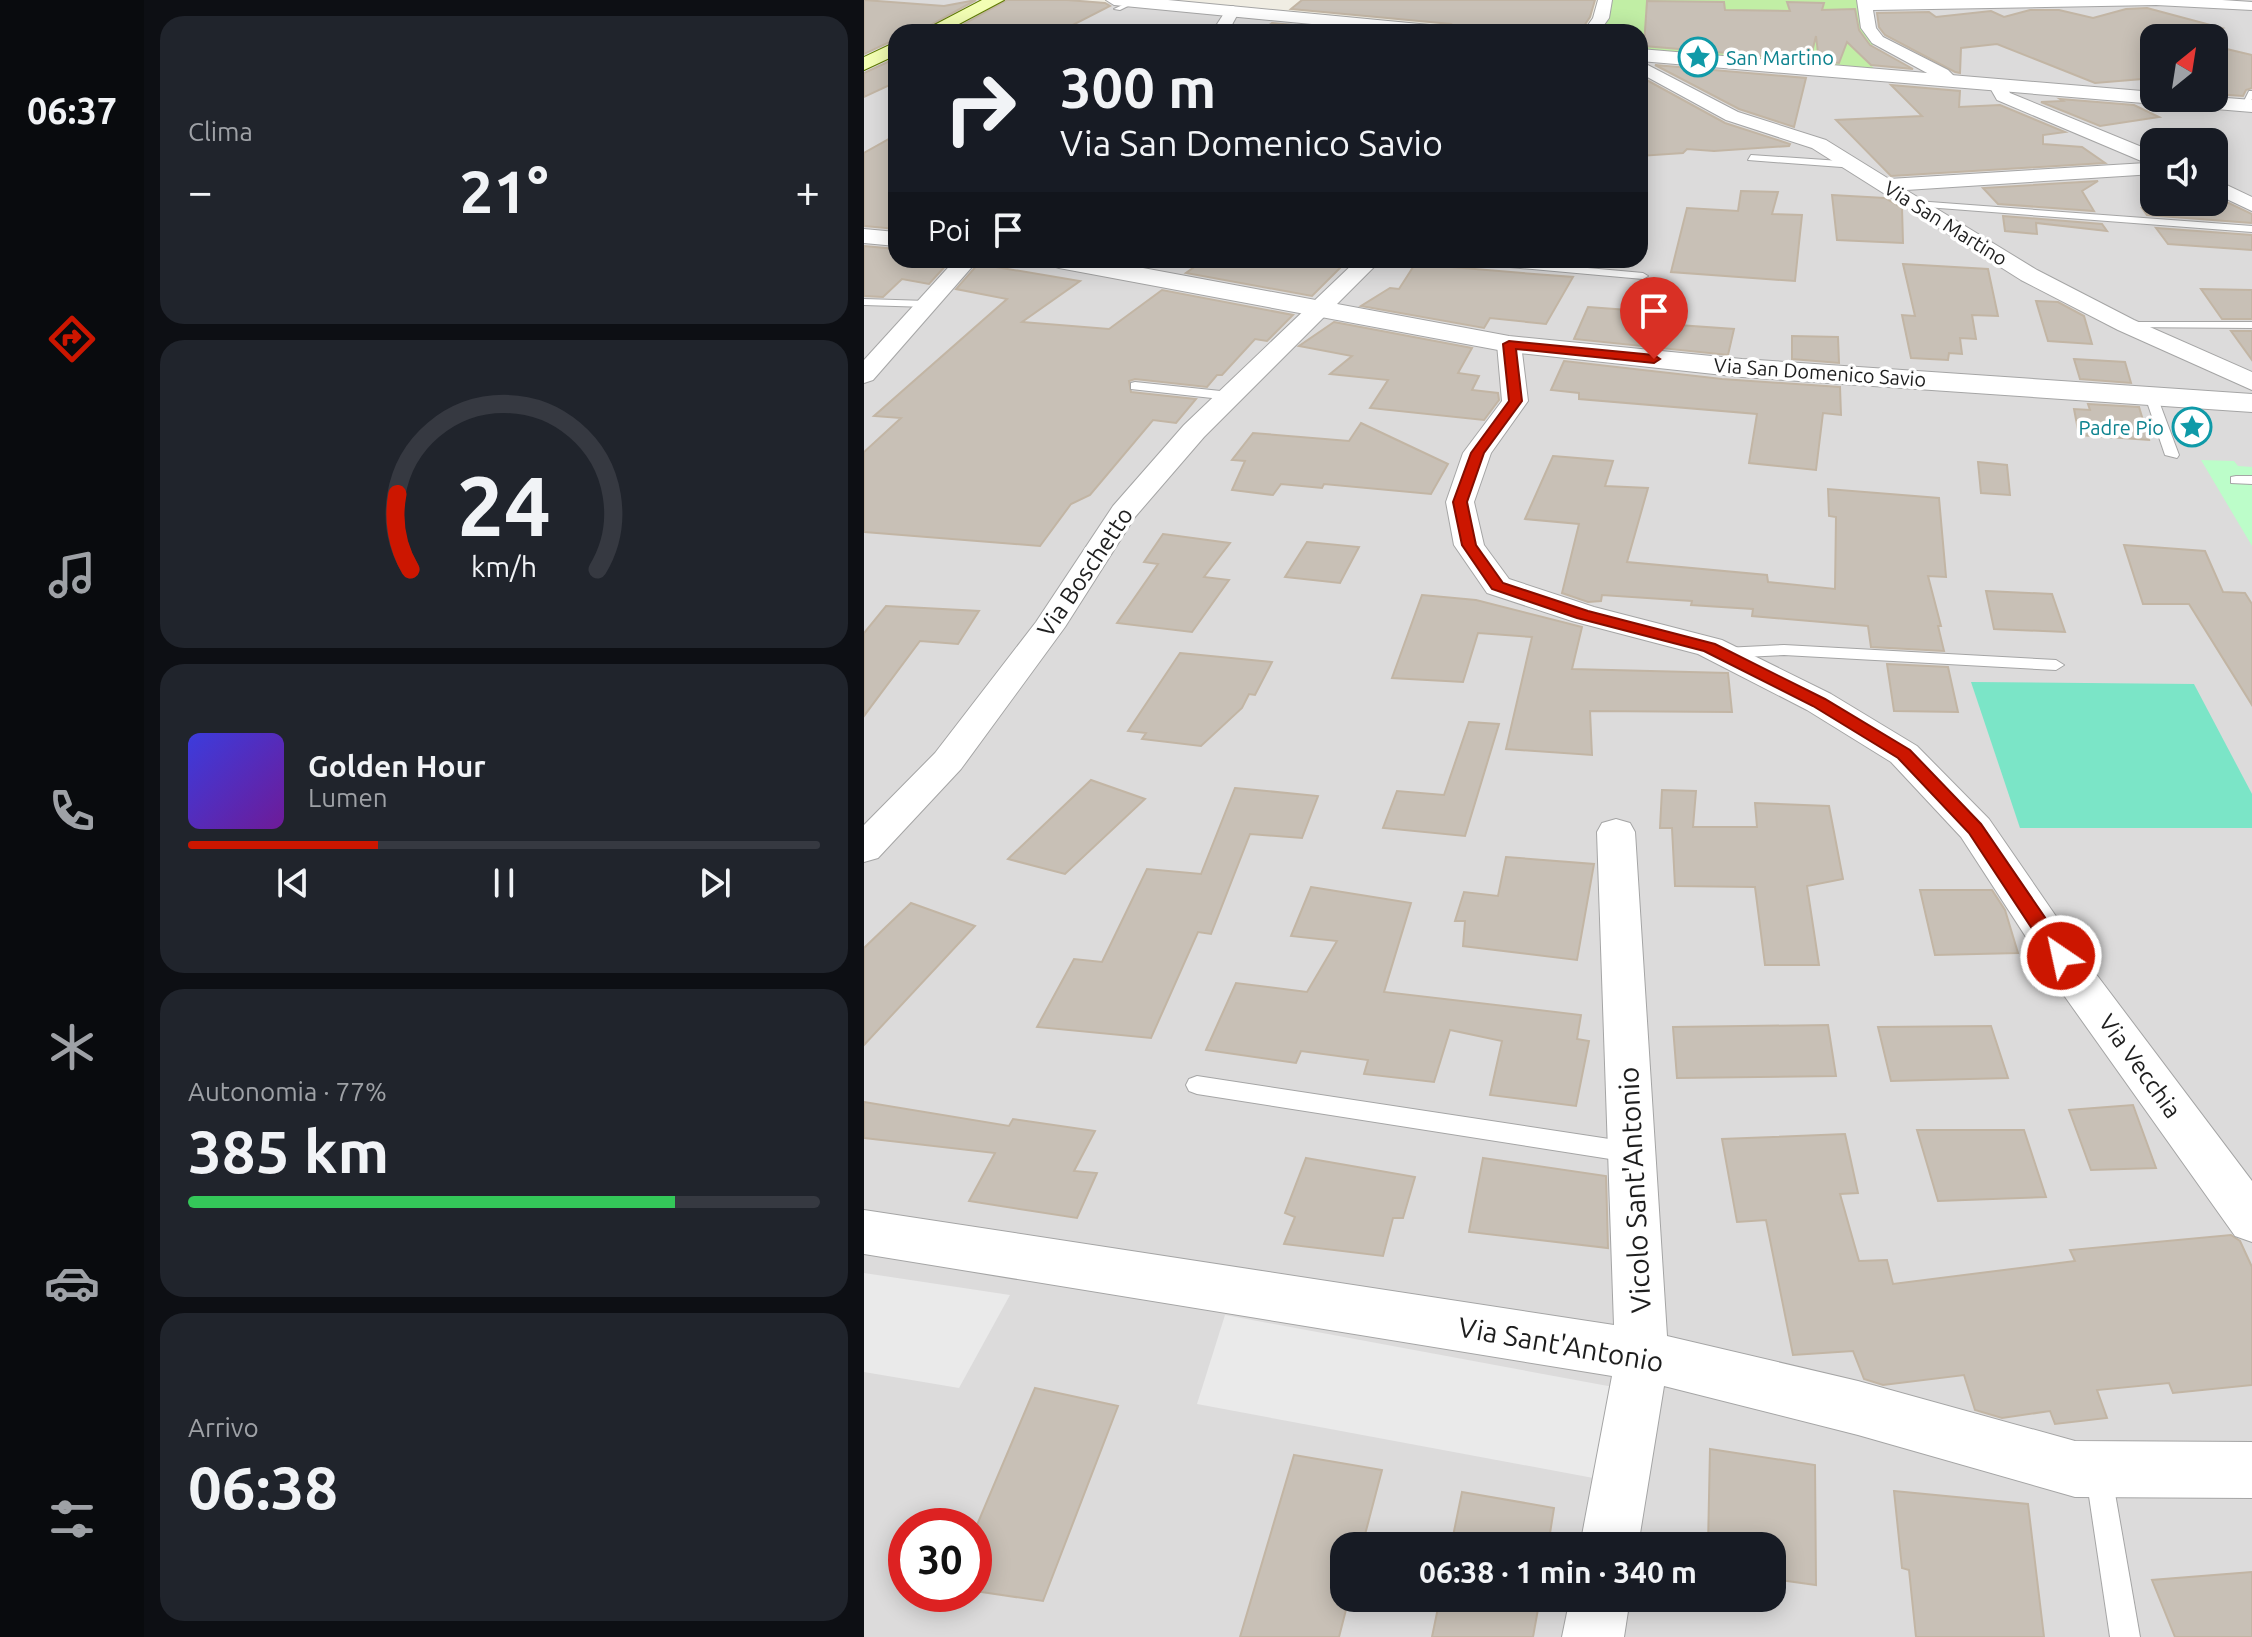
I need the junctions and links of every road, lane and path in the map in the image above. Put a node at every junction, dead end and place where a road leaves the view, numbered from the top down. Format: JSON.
{"nodes":[{"id":1,"x":1605,"y":0,"type":"edge"},
{"id":2,"x":994,"y":1,"type":"edge"},
{"id":3,"x":2030,"y":1,"type":"edge"},
{"id":4,"x":1121,"y":3,"type":"edge"},
{"id":5,"x":1864,"y":3,"type":"edge"},
{"id":6,"x":2252,"y":6,"type":"edge"},
{"id":7,"x":1233,"y":10,"type":"junction"},
{"id":8,"x":947,"y":24,"type":"edge"},
{"id":9,"x":1225,"y":24,"type":"edge"},
{"id":10,"x":1372,"y":24,"type":"edge"},
{"id":11,"x":1597,"y":24,"type":"edge"},
{"id":12,"x":888,"y":52,"type":"edge"},
{"id":13,"x":1648,"y":56,"type":"edge"},
{"id":14,"x":864,"y":64,"type":"edge"},
{"id":15,"x":1648,"y":70,"type":"edge"},
{"id":16,"x":1951,"y":81,"type":"junction"},
{"id":17,"x":1998,"y":86,"type":"junction"},
{"id":18,"x":2249,"y":101,"type":"edge"},
{"id":19,"x":2140,"y":153,"type":"edge"},
{"id":20,"x":1751,"y":158,"type":"dead end"},
{"id":21,"x":1855,"y":165,"type":"junction"},
{"id":22,"x":2140,"y":169,"type":"edge"},
{"id":23,"x":1887,"y":185,"type":"junction"},
{"id":24,"x":2228,"y":192,"type":"edge"},
{"id":25,"x":1916,"y":204,"type":"junction"},
{"id":26,"x":2252,"y":205,"type":"edge"},
{"id":27,"x":2252,"y":229,"type":"edge"},
{"id":28,"x":864,"y":236,"type":"edge"},
{"id":29,"x":888,"y":238,"type":"edge"},
{"id":30,"x":960,"y":268,"type":"edge"},
{"id":31,"x":1102,"y":268,"type":"edge"},
{"id":32,"x":1362,"y":268,"type":"edge"},
{"id":33,"x":1554,"y":268,"type":"edge"},
{"id":34,"x":1643,"y":276,"type":"dead end"},
{"id":35,"x":864,"y":302,"type":"edge"},
{"id":36,"x":927,"y":304,"type":"junction"},
{"id":37,"x":1319,"y":308,"type":"junction"},
{"id":38,"x":2126,"y":325,"type":"junction"},
{"id":39,"x":2252,"y":325,"type":"edge"},
{"id":40,"x":1509,"y":344,"type":"junction"},
{"id":41,"x":864,"y":375,"type":"edge"},
{"id":42,"x":2252,"y":382,"type":"edge"},
{"id":43,"x":1135,"y":386,"type":"dead end"},
{"id":44,"x":1230,"y":396,"type":"junction"},
{"id":45,"x":2151,"y":396,"type":"junction"},
{"id":46,"x":2252,"y":403,"type":"edge"},
{"id":47,"x":2172,"y":455,"type":"dead end"},
{"id":48,"x":2236,"y":480,"type":"dead end"},
{"id":49,"x":2252,"y":480,"type":"edge"},
{"id":50,"x":1722,"y":653,"type":"junction"},
{"id":51,"x":2056,"y":665,"type":"dead end"},
{"id":52,"x":1616,"y":832,"type":"dead end"},
{"id":53,"x":864,"y":848,"type":"edge"},
{"id":54,"x":1197,"y":1085,"type":"dead end"},
{"id":55,"x":1632,"y":1152,"type":"junction"},
{"id":56,"x":2252,"y":1220,"type":"edge"},
{"id":57,"x":864,"y":1232,"type":"edge"},
{"id":58,"x":1642,"y":1355,"type":"junction"},
{"id":59,"x":2098,"y":1469,"type":"junction"},
{"id":60,"x":2252,"y":1470,"type":"edge"},
{"id":61,"x":1611,"y":1532,"type":"edge"},
{"id":62,"x":1597,"y":1612,"type":"edge"},
{"id":63,"x":1593,"y":1637,"type":"edge"},
{"id":64,"x":2125,"y":1637,"type":"edge"}],
"edges":[{"from":1,"to":11,"type":"street"},
{"from":2,"to":8,"type":"main road"},
{"from":3,"to":5,"type":"street"},
{"from":3,"to":6,"type":"street"},
{"from":4,"to":7,"type":"street"},
{"from":5,"to":16,"type":"street"},
{"from":7,"to":9,"type":"street"},
{"from":7,"to":10,"type":"street"},
{"from":12,"to":14,"type":"main road"},
{"from":13,"to":16,"type":"street"},
{"from":15,"to":21,"type":"street","name":"Via San Martino"},
{"from":16,"to":17,"type":"street"},
{"from":17,"to":18,"type":"street"},
{"from":17,"to":19,"type":"street"},
{"from":20,"to":21,"type":"lane"},
{"from":21,"to":23,"type":"street","name":"Via San Martino"},
{"from":22,"to":23,"type":"street"},
{"from":23,"to":25,"type":"street","name":"Via San Martino"},
{"from":24,"to":26,"type":"street"},
{"from":25,"to":27,"type":"lane"},
{"from":25,"to":38,"type":"street","name":"Via San Martino"},
{"from":28,"to":29,"type":"street"},
{"from":30,"to":36,"type":"street"},
{"from":31,"to":37,"type":"street","name":"Via San Domenico Savio"},
{"from":32,"to":37,"type":"street","name":"Via Boschetto"},
{"from":33,"to":34,"type":"lane"},
{"from":35,"to":36,"type":"lane"},
{"from":36,"to":41,"type":"street"},
{"from":37,"to":40,"type":"street","name":"Via San Domenico Savio"},
{"from":37,"to":44,"type":"street","name":"Via Boschetto"},
{"from":38,"to":39,"type":"lane"},
{"from":38,"to":42,"type":"street","name":"Via San Martino"},
{"from":40,"to":45,"type":"street","name":"Via San Domenico Savio"},
{"from":40,"to":50,"type":"street","name":"Via Vecchia"},
{"from":43,"to":44,"type":"lane"},
{"from":44,"to":53,"type":"street","name":"Via Boschetto"},
{"from":45,"to":46,"type":"street","name":"Via San Domenico Savio"},
{"from":45,"to":47,"type":"lane"},
{"from":48,"to":49,"type":"lane"},
{"from":50,"to":51,"type":"lane"},
{"from":50,"to":56,"type":"street","name":"Via Vecchia"},
{"from":52,"to":55,"type":"street","name":"Vicolo Sant'Antonio"},
{"from":54,"to":55,"type":"lane"},
{"from":55,"to":58,"type":"street","name":"Vicolo Sant'Antonio"},
{"from":57,"to":58,"type":"street","name":"Via Sant'Antonio"},
{"from":58,"to":59,"type":"street","name":"Via Sant'Antonio"},
{"from":58,"to":61,"type":"street","name":"Vicolo Sant'Antonio"},
{"from":59,"to":60,"type":"street","name":"Via Sant'Antonio"},
{"from":59,"to":64,"type":"lane"},
{"from":62,"to":63,"type":"street"}]}
